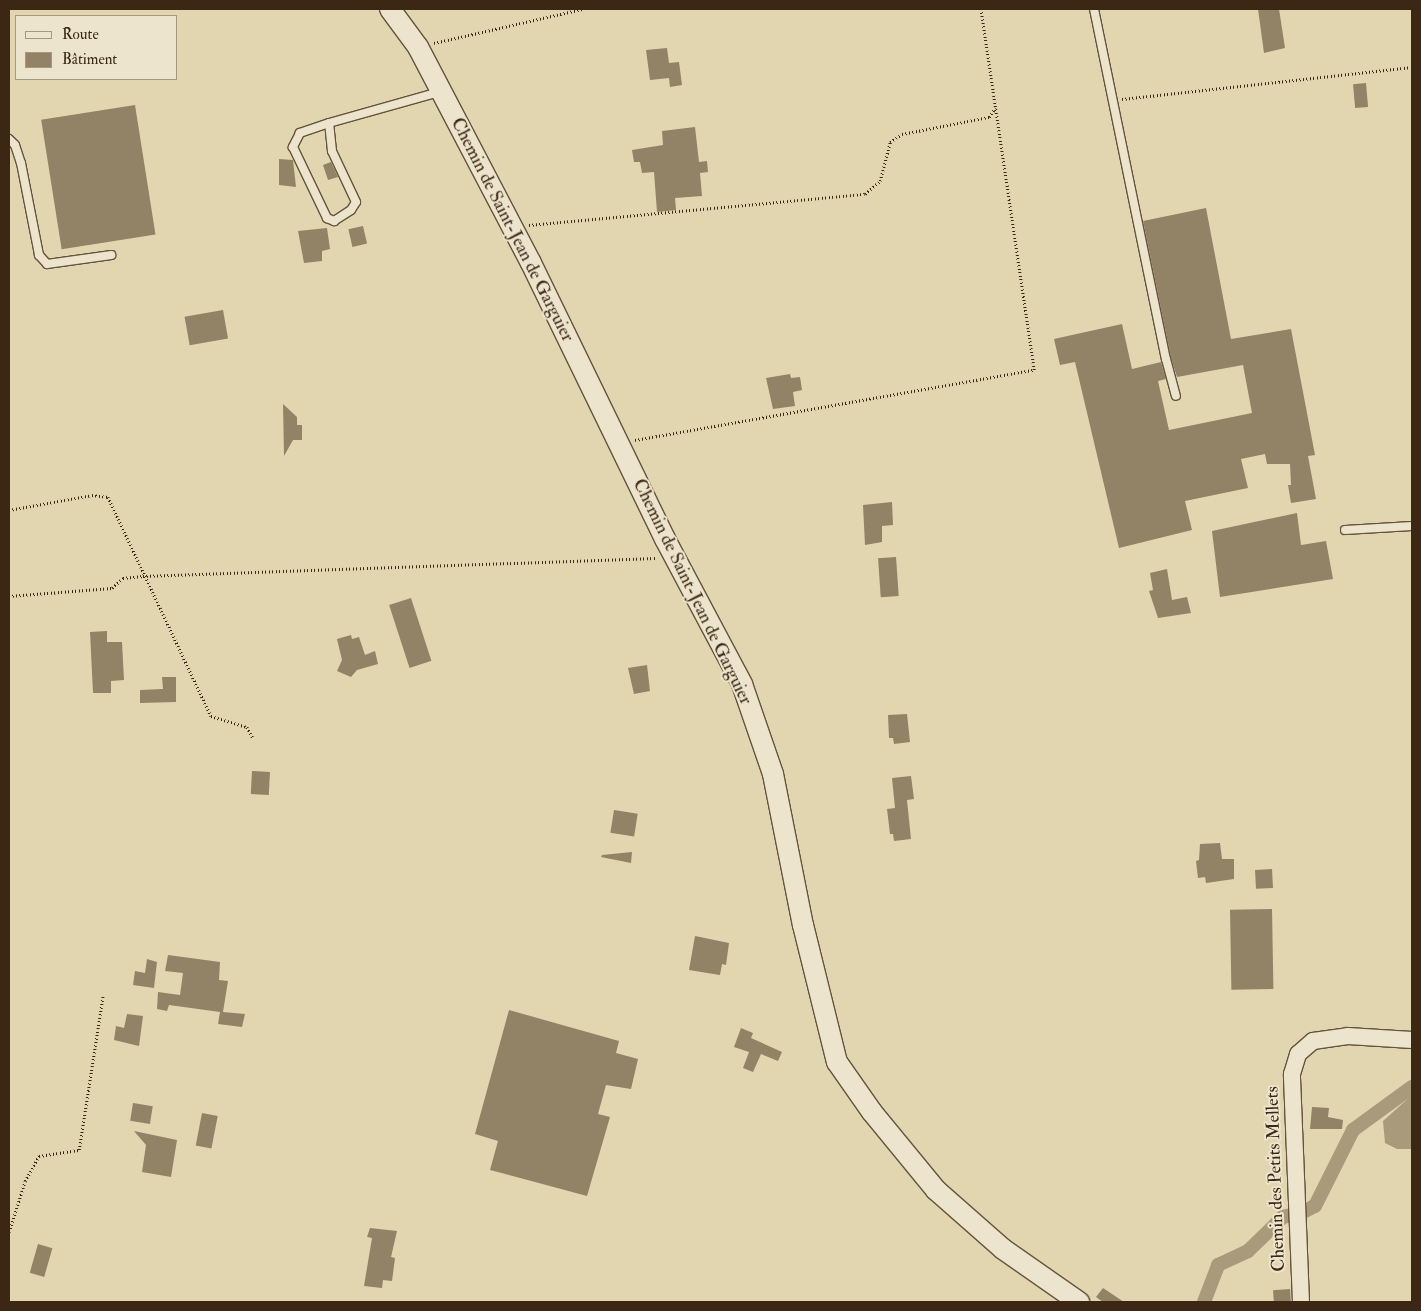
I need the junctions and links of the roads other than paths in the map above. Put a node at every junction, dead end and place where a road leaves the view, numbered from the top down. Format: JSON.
{"nodes":[{"id":1,"x":390,"y":9,"type":"edge"},
{"id":2,"x":1094,"y":9,"type":"edge"},
{"id":3,"x":441,"y":92,"type":"junction"},
{"id":4,"x":329,"y":123,"type":"junction"},
{"id":5,"x":9,"y":138,"type":"edge"},
{"id":6,"x":111,"y":255,"type":"dead end"},
{"id":7,"x":1176,"y":396,"type":"dead end"},
{"id":8,"x":1412,"y":526,"type":"edge"},
{"id":9,"x":1345,"y":530,"type":"dead end"},
{"id":10,"x":1412,"y":1040,"type":"edge"},
{"id":11,"x":1079,"y":1302,"type":"edge"},
{"id":12,"x":1301,"y":1302,"type":"edge"}],
"edges":[{"from":1,"to":3,"type":"street","name":"Chemin de Saint-Jean de Garguier"},
{"from":2,"to":7,"type":"lane"},
{"from":3,"to":4,"type":"lane"},
{"from":3,"to":11,"type":"street","name":"Chemin de Saint-Jean de Garguier"},
{"from":4,"to":4,"type":"lane"},
{"from":5,"to":6,"type":"lane"},
{"from":8,"to":9,"type":"lane"},
{"from":10,"to":12,"type":"street","name":"Chemin des Petits Mellets"}]}
